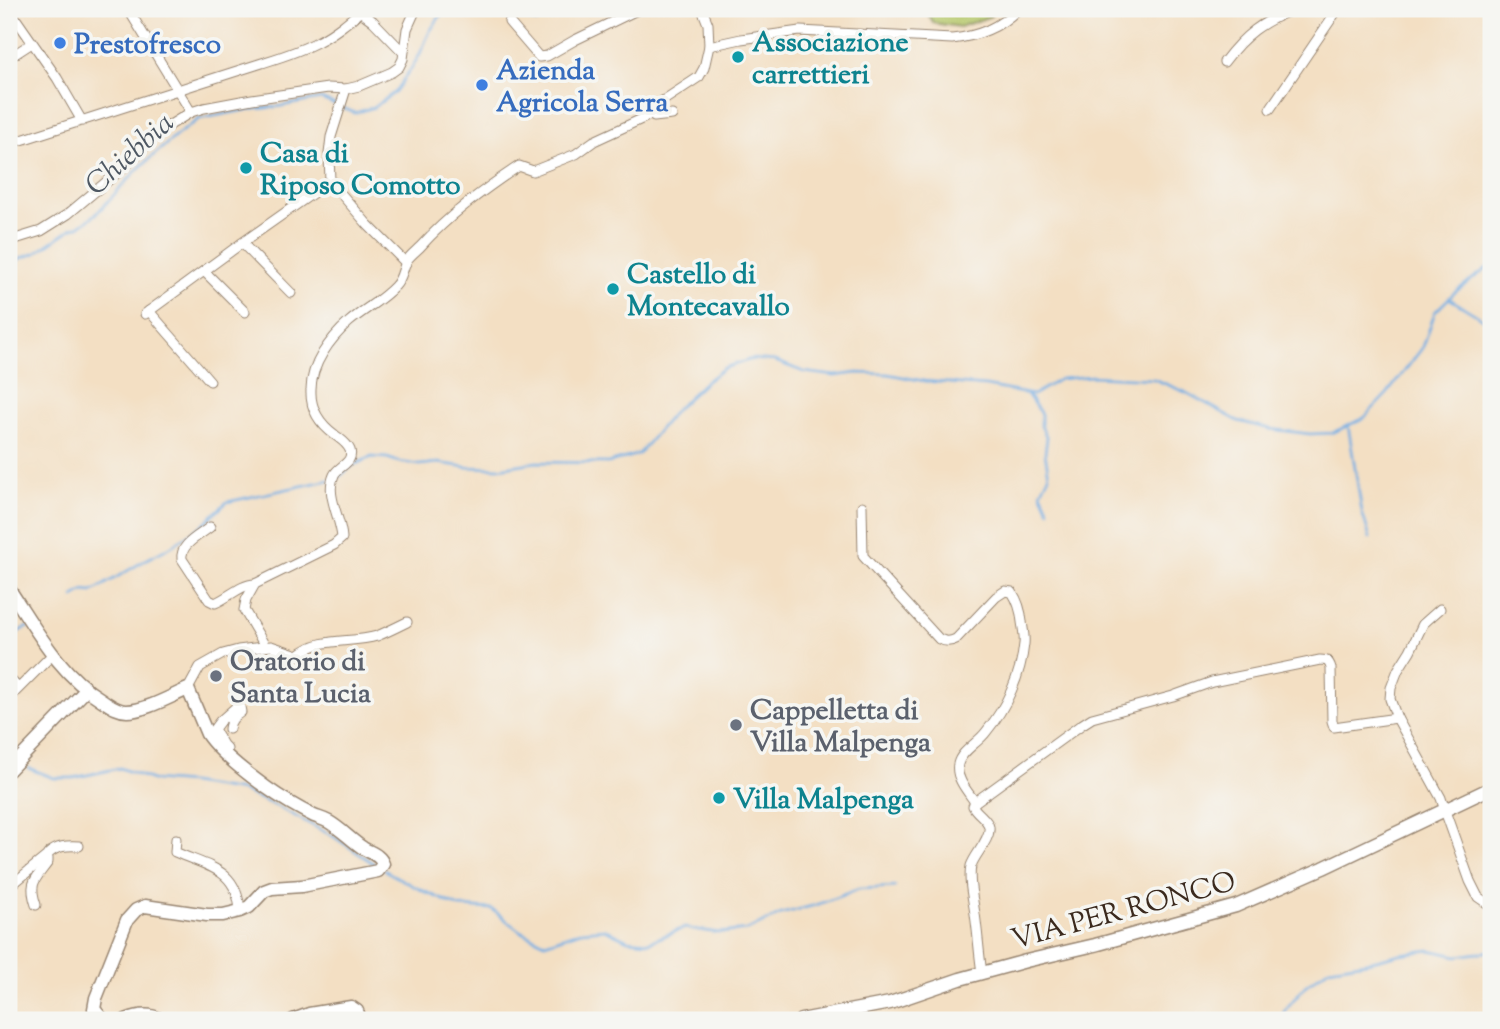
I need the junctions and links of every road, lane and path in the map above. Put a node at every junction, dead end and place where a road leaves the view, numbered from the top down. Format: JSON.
{"nodes":[{"id":1,"x":9,"y":9,"type":"edge"},
{"id":2,"x":128,"y":9,"type":"edge"},
{"id":3,"x":416,"y":9,"type":"edge"},
{"id":4,"x":639,"y":9,"type":"edge"},
{"id":5,"x":702,"y":9,"type":"edge"},
{"id":6,"x":1018,"y":9,"type":"edge"},
{"id":7,"x":1294,"y":9,"type":"edge"},
{"id":8,"x":1338,"y":9,"type":"edge"},
{"id":9,"x":360,"y":10,"type":"edge"},
{"id":10,"x":509,"y":22,"type":"dead end"},
{"id":11,"x":32,"y":43,"type":"junction"},
{"id":12,"x":709,"y":47,"type":"junction"},
{"id":13,"x":403,"y":52,"type":"junction"},
{"id":14,"x":9,"y":58,"type":"edge"},
{"id":15,"x":1224,"y":62,"type":"dead end"},
{"id":16,"x":177,"y":89,"type":"junction"},
{"id":17,"x":344,"y":93,"type":"junction"},
{"id":18,"x":1270,"y":109,"type":"dead end"},
{"id":19,"x":191,"y":113,"type":"junction"},
{"id":20,"x":650,"y":114,"type":"junction"},
{"id":21,"x":672,"y":115,"type":"dead end"},
{"id":22,"x":82,"y":121,"type":"junction"},
{"id":23,"x":9,"y":144,"type":"edge"},
{"id":24,"x":330,"y":181,"type":"junction"},
{"id":25,"x":10,"y":240,"type":"edge"},
{"id":26,"x":242,"y":243,"type":"junction"},
{"id":27,"x":405,"y":262,"type":"junction"},
{"id":28,"x":204,"y":271,"type":"junction"},
{"id":29,"x":291,"y":293,"type":"dead end"},
{"id":30,"x":245,"y":312,"type":"dead end"},
{"id":31,"x":210,"y":382,"type":"dead end"},
{"id":32,"x":862,"y":506,"type":"dead end"},
{"id":33,"x":210,"y":527,"type":"dead end"},
{"id":34,"x":255,"y":584,"type":"junction"},
{"id":35,"x":9,"y":589,"type":"edge"},
{"id":36,"x":1440,"y":609,"type":"dead end"},
{"id":37,"x":407,"y":622,"type":"dead end"},
{"id":38,"x":265,"y":646,"type":"junction"},
{"id":39,"x":52,"y":655,"type":"junction"},
{"id":40,"x":9,"y":678,"type":"edge"},
{"id":41,"x":19,"y":688,"type":"junction"},
{"id":42,"x":188,"y":688,"type":"junction"},
{"id":43,"x":86,"y":690,"type":"junction"},
{"id":44,"x":9,"y":698,"type":"edge"},
{"id":45,"x":1397,"y":718,"type":"junction"},
{"id":46,"x":229,"y":729,"type":"dead end"},
{"id":47,"x":234,"y":761,"type":"junction"},
{"id":48,"x":9,"y":770,"type":"edge"},
{"id":49,"x":1491,"y":788,"type":"edge"},
{"id":50,"x":975,"y":802,"type":"junction"},
{"id":51,"x":1445,"y":811,"type":"junction"},
{"id":52,"x":176,"y":839,"type":"dead end"},
{"id":53,"x":79,"y":846,"type":"dead end"},
{"id":54,"x":47,"y":856,"type":"junction"},
{"id":55,"x":9,"y":887,"type":"edge"},
{"id":56,"x":36,"y":905,"type":"dead end"},
{"id":57,"x":1491,"y":906,"type":"edge"},
{"id":58,"x":240,"y":911,"type":"junction"},
{"id":59,"x":982,"y":973,"type":"junction"},
{"id":60,"x":103,"y":1020,"type":"edge"},
{"id":61,"x":126,"y":1020,"type":"edge"},
{"id":62,"x":161,"y":1020,"type":"edge"},
{"id":63,"x":293,"y":1020,"type":"edge"},
{"id":64,"x":355,"y":1020,"type":"edge"},
{"id":65,"x":801,"y":1020,"type":"edge"}],
"edges":[{"from":1,"to":11,"type":"street"},
{"from":2,"to":16,"type":"street"},
{"from":3,"to":13,"type":"street"},
{"from":4,"to":10,"type":"street"},
{"from":5,"to":12,"type":"street"},
{"from":6,"to":12,"type":"street"},
{"from":7,"to":15,"type":"street"},
{"from":8,"to":18,"type":"street"},
{"from":9,"to":13,"type":"street"},
{"from":9,"to":16,"type":"street"},
{"from":11,"to":14,"type":"street"},
{"from":11,"to":22,"type":"street"},
{"from":12,"to":20,"type":"street"},
{"from":13,"to":17,"type":"street"},
{"from":16,"to":19,"type":"street"},
{"from":16,"to":22,"type":"street"},
{"from":17,"to":19,"type":"street"},
{"from":17,"to":24,"type":"street"},
{"from":19,"to":25,"type":"street"},
{"from":20,"to":21,"type":"street"},
{"from":20,"to":27,"type":"street"},
{"from":22,"to":23,"type":"street"},
{"from":24,"to":26,"type":"street"},
{"from":24,"to":27,"type":"street"},
{"from":26,"to":28,"type":"street"},
{"from":26,"to":29,"type":"street"},
{"from":27,"to":34,"type":"street"},
{"from":28,"to":30,"type":"street"},
{"from":28,"to":31,"type":"street"},
{"from":32,"to":50,"type":"street"},
{"from":33,"to":34,"type":"street"},
{"from":34,"to":38,"type":"street"},
{"from":35,"to":39,"type":"street"},
{"from":36,"to":45,"type":"street"},
{"from":37,"to":38,"type":"street"},
{"from":38,"to":42,"type":"street"},
{"from":39,"to":41,"type":"street"},
{"from":39,"to":43,"type":"street"},
{"from":40,"to":41,"type":"street"},
{"from":41,"to":44,"type":"street"},
{"from":42,"to":43,"type":"street"},
{"from":42,"to":47,"type":"street"},
{"from":43,"to":48,"type":"street"},
{"from":45,"to":50,"type":"street"},
{"from":45,"to":51,"type":"street"},
{"from":46,"to":47,"type":"street"},
{"from":47,"to":58,"type":"street"},
{"from":49,"to":51,"type":"street","name":"VIA PER RONCO"},
{"from":50,"to":59,"type":"street"},
{"from":51,"to":57,"type":"street"},
{"from":51,"to":59,"type":"street","name":"VIA PER RONCO"},
{"from":52,"to":58,"type":"street"},
{"from":53,"to":54,"type":"street"},
{"from":54,"to":55,"type":"street"},
{"from":54,"to":56,"type":"street"},
{"from":58,"to":60,"type":"street"},
{"from":59,"to":65,"type":"street","name":"VIA PER RONCO"},
{"from":61,"to":62,"type":"street"},
{"from":63,"to":64,"type":"street"}]}
